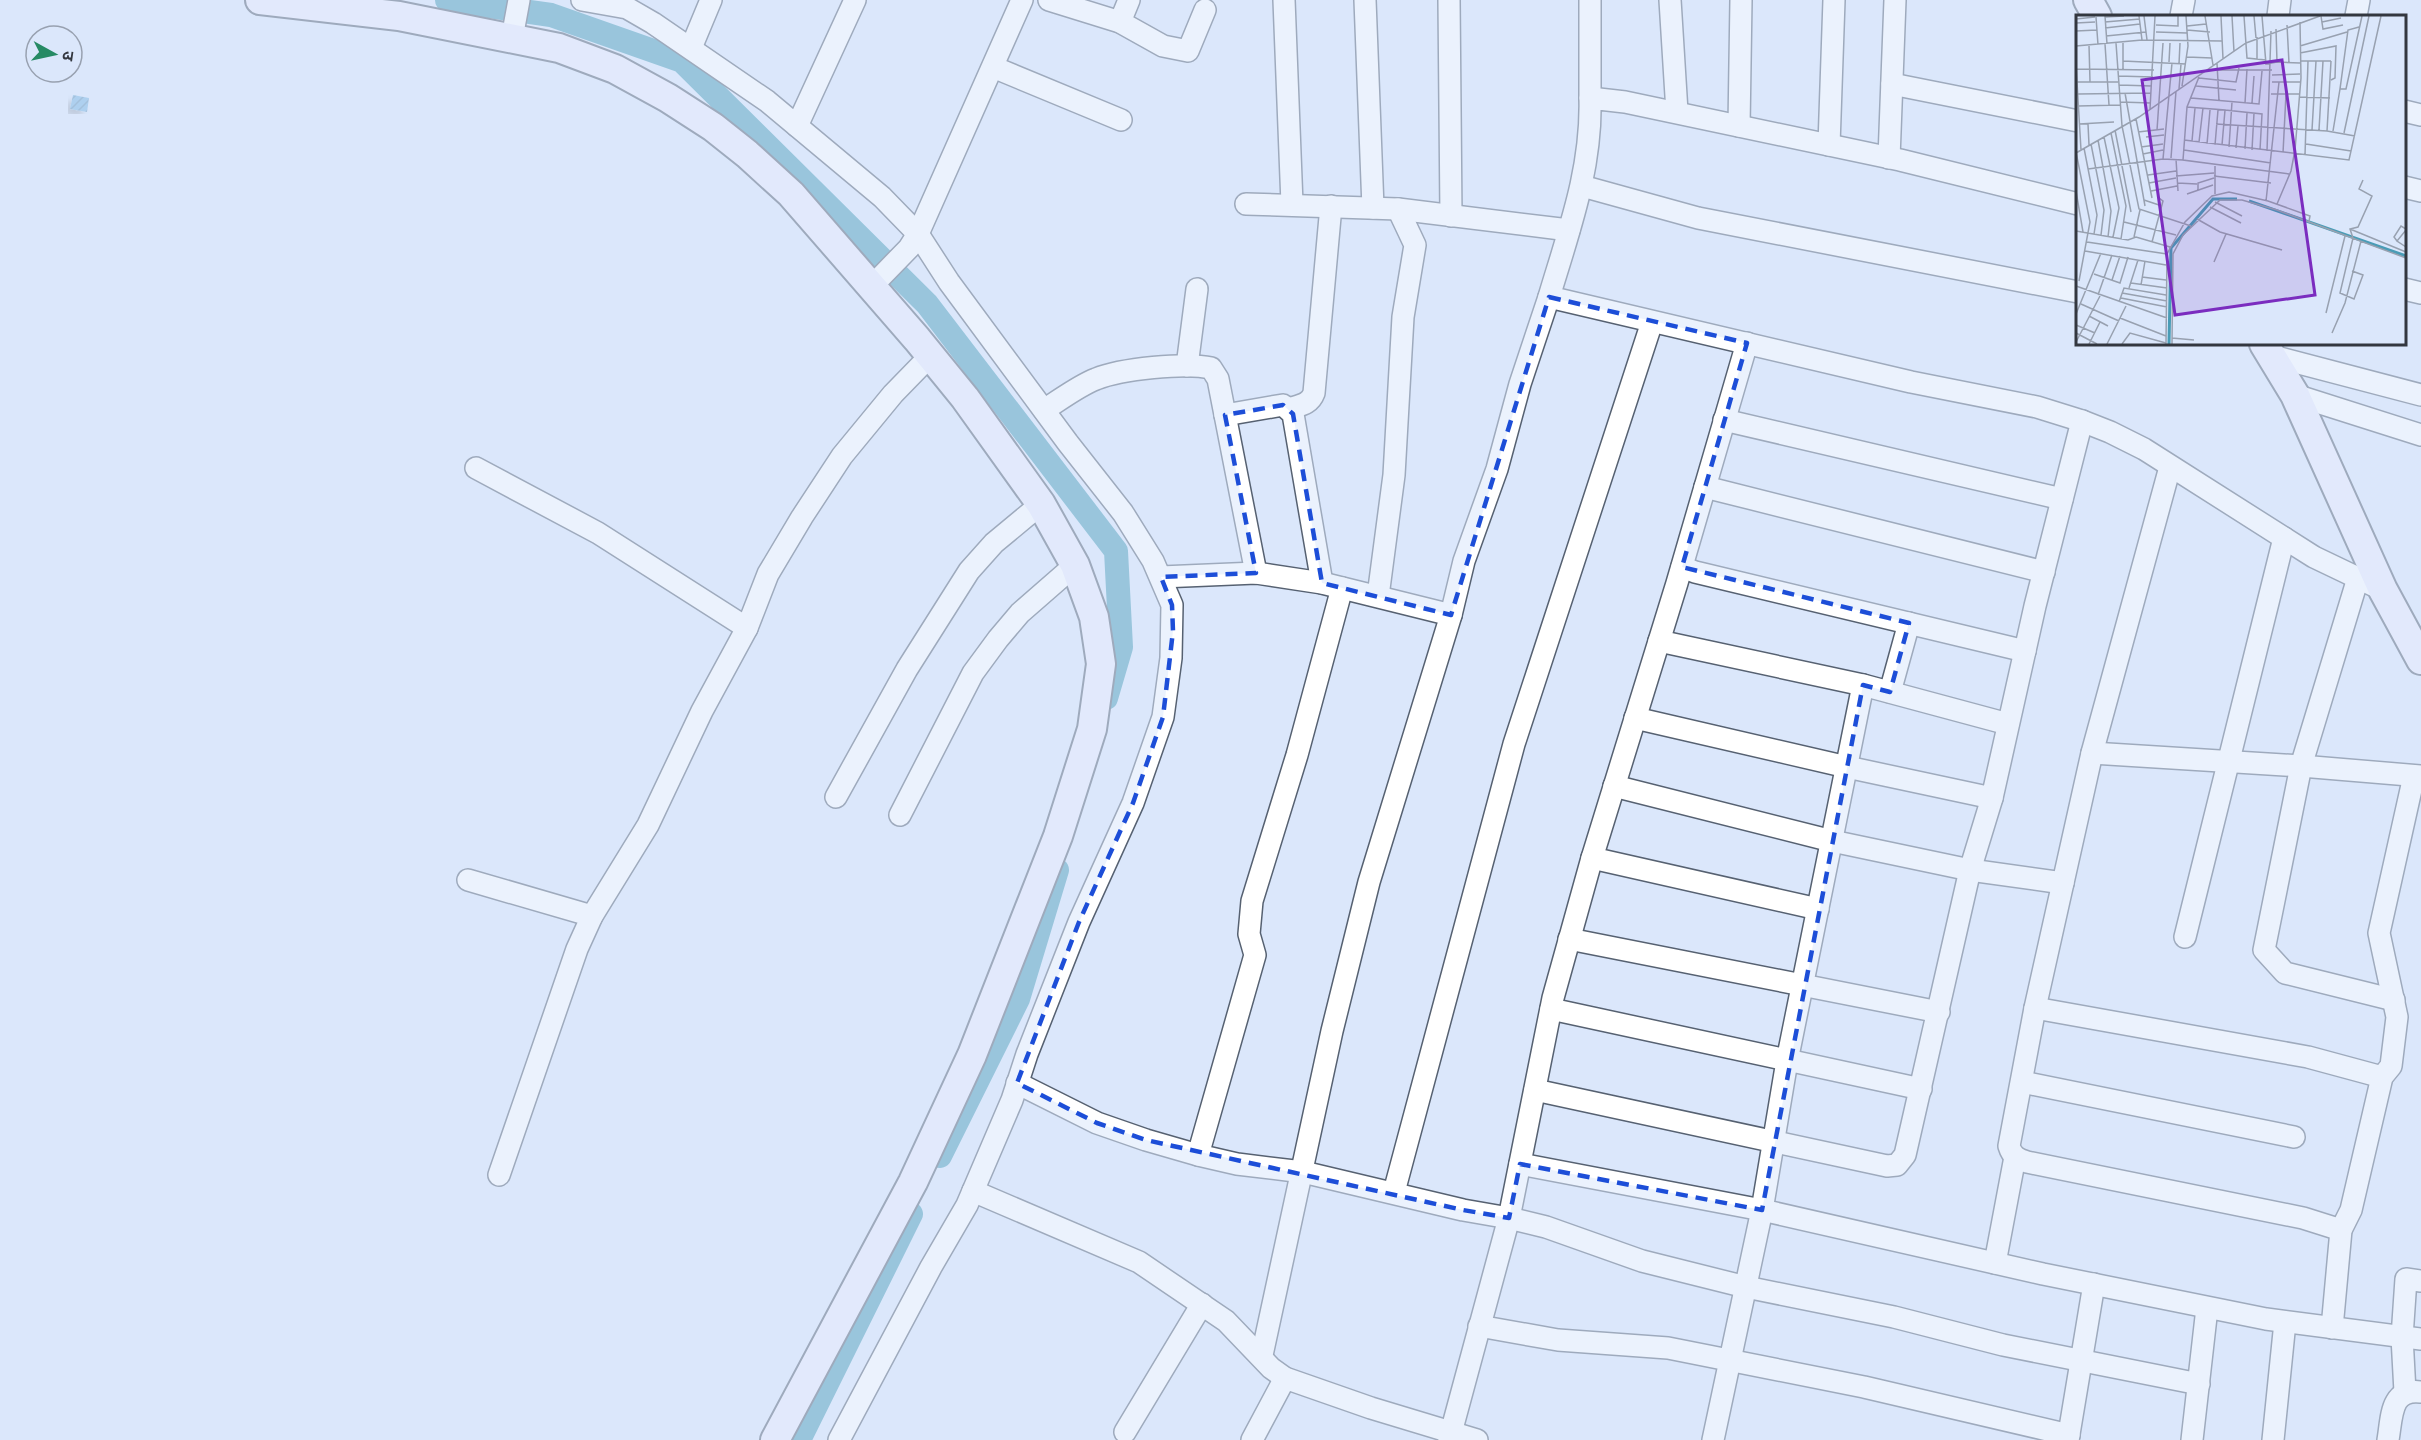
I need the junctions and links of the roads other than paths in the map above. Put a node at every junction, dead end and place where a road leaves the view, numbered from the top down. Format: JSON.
{"nodes":[{"id":1,"x":260,"y":0,"type":"edge"},
{"id":2,"x":582,"y":0,"type":"edge"},
{"id":3,"x":711,"y":0,"type":"edge"},
{"id":4,"x":855,"y":0,"type":"edge"},
{"id":5,"x":1022,"y":0,"type":"edge"},
{"id":6,"x":1049,"y":0,"type":"edge"},
{"id":7,"x":1129,"y":0,"type":"edge"},
{"id":8,"x":1284,"y":0,"type":"edge"},
{"id":9,"x":1365,"y":0,"type":"edge"},
{"id":10,"x":1449,"y":0,"type":"edge"},
{"id":11,"x":1590,"y":0,"type":"edge"},
{"id":12,"x":1671,"y":0,"type":"edge"},
{"id":13,"x":1741,"y":0,"type":"edge"},
{"id":14,"x":1834,"y":0,"type":"edge"},
{"id":15,"x":1895,"y":0,"type":"edge"},
{"id":16,"x":2088,"y":0,"type":"edge"},
{"id":17,"x":2184,"y":0,"type":"edge"},
{"id":18,"x":2280,"y":0,"type":"edge"},
{"id":19,"x":2359,"y":0,"type":"edge"},
{"id":20,"x":519,"y":1,"type":"edge"},
{"id":21,"x":628,"y":4,"type":"edge"},
{"id":22,"x":1204,"y":10,"type":"dead end"},
{"id":23,"x":2096,"y":15,"type":"edge"},
{"id":24,"x":2181,"y":15,"type":"edge"},
{"id":25,"x":2278,"y":15,"type":"edge"},
{"id":26,"x":2356,"y":15,"type":"edge"},
{"id":27,"x":1120,"y":22,"type":"junction"},
{"id":28,"x":513,"y":31,"type":"junction"},
{"id":29,"x":691,"y":48,"type":"junction"},
{"id":30,"x":993,"y":66,"type":"junction"},
{"id":31,"x":1892,"y":84,"type":"junction"},
{"id":32,"x":1590,"y":98,"type":"junction"},
{"id":33,"x":2406,"y":111,"type":"edge"},
{"id":34,"x":1677,"y":112,"type":"junction"},
{"id":35,"x":2421,"y":115,"type":"edge"},
{"id":36,"x":1121,"y":120,"type":"dead end"},
{"id":37,"x":2076,"y":121,"type":"edge"},
{"id":38,"x":797,"y":126,"type":"junction"},
{"id":39,"x":1739,"y":126,"type":"junction"},
{"id":40,"x":1829,"y":145,"type":"junction"},
{"id":41,"x":1889,"y":158,"type":"junction"},
{"id":42,"x":1582,"y":186,"type":"junction"},
{"id":43,"x":2406,"y":187,"type":"edge"},
{"id":44,"x":2421,"y":191,"type":"edge"},
{"id":45,"x":1246,"y":204,"type":"dead end"},
{"id":46,"x":1292,"y":204,"type":"junction"},
{"id":47,"x":2076,"y":204,"type":"edge"},
{"id":48,"x":1331,"y":206,"type":"junction"},
{"id":49,"x":1373,"y":208,"type":"junction"},
{"id":50,"x":1398,"y":209,"type":"junction"},
{"id":51,"x":1451,"y":216,"type":"junction"},
{"id":52,"x":1569,"y":230,"type":"junction"},
{"id":53,"x":914,"y":241,"type":"junction"},
{"id":54,"x":877,"y":281,"type":"junction"},
{"id":55,"x":1197,"y":289,"type":"dead end"},
{"id":56,"x":2406,"y":289,"type":"edge"},
{"id":57,"x":2076,"y":292,"type":"edge"},
{"id":58,"x":2421,"y":293,"type":"edge"},
{"id":59,"x":1549,"y":297,"type":"junction"},
{"id":60,"x":1652,"y":322,"type":"junction"},
{"id":61,"x":1747,"y":344,"type":"junction"},
{"id":62,"x":2268,"y":350,"type":"edge"},
{"id":63,"x":930,"y":356,"type":"junction"},
{"id":64,"x":1187,"y":366,"type":"junction"},
{"id":65,"x":2295,"y":395,"type":"junction"},
{"id":66,"x":2421,"y":395,"type":"edge"},
{"id":67,"x":1289,"y":409,"type":"junction"},
{"id":68,"x":1044,"y":410,"type":"junction"},
{"id":69,"x":1225,"y":415,"type":"junction"},
{"id":70,"x":1724,"y":420,"type":"junction"},
{"id":71,"x":2082,"y":421,"type":"junction"},
{"id":72,"x":2421,"y":435,"type":"edge"},
{"id":73,"x":2170,"y":467,"type":"junction"},
{"id":74,"x":476,"y":468,"type":"dead end"},
{"id":75,"x":1705,"y":487,"type":"junction"},
{"id":76,"x":2062,"y":499,"type":"junction"},
{"id":77,"x":1041,"y":504,"type":"junction"},
{"id":78,"x":2284,"y":538,"type":"junction"},
{"id":79,"x":1076,"y":564,"type":"junction"},
{"id":80,"x":1682,"y":567,"type":"junction"},
{"id":81,"x":2044,"y":572,"type":"junction"},
{"id":82,"x":1256,"y":573,"type":"junction"},
{"id":83,"x":1161,"y":577,"type":"junction"},
{"id":84,"x":2370,"y":584,"type":"junction"},
{"id":85,"x":1332,"y":585,"type":"junction"},
{"id":86,"x":1378,"y":596,"type":"junction"},
{"id":87,"x":1451,"y":615,"type":"junction"},
{"id":88,"x":1909,"y":623,"type":"junction"},
{"id":89,"x":747,"y":628,"type":"junction"},
{"id":90,"x":1659,"y":641,"type":"junction"},
{"id":91,"x":2025,"y":651,"type":"junction"},
{"id":92,"x":2421,"y":660,"type":"edge"},
{"id":93,"x":1863,"y":685,"type":"junction"},
{"id":94,"x":1890,"y":692,"type":"junction"},
{"id":95,"x":1635,"y":718,"type":"junction"},
{"id":96,"x":2008,"y":724,"type":"junction"},
{"id":97,"x":2092,"y":753,"type":"junction"},
{"id":98,"x":2229,"y":762,"type":"junction"},
{"id":99,"x":2301,"y":766,"type":"junction"},
{"id":100,"x":1847,"y":767,"type":"junction"},
{"id":101,"x":2417,"y":776,"type":"edge"},
{"id":102,"x":1614,"y":786,"type":"junction"},
{"id":103,"x":836,"y":797,"type":"dead end"},
{"id":104,"x":1992,"y":798,"type":"junction"},
{"id":105,"x":900,"y":815,"type":"dead end"},
{"id":106,"x":1832,"y":841,"type":"junction"},
{"id":107,"x":1592,"y":858,"type":"junction"},
{"id":108,"x":1970,"y":870,"type":"junction"},
{"id":109,"x":468,"y":880,"type":"dead end"},
{"id":110,"x":2063,"y":883,"type":"junction"},
{"id":111,"x":1818,"y":909,"type":"junction"},
{"id":112,"x":592,"y":916,"type":"junction"},
{"id":113,"x":2185,"y":937,"type":"dead end"},
{"id":114,"x":1569,"y":939,"type":"junction"},
{"id":115,"x":1802,"y":986,"type":"junction"},
{"id":116,"x":2394,"y":1000,"type":"junction"},
{"id":117,"x":2035,"y":1008,"type":"junction"},
{"id":118,"x":1551,"y":1009,"type":"junction"},
{"id":119,"x":1939,"y":1012,"type":"junction"},
{"id":120,"x":1787,"y":1061,"type":"junction"},
{"id":121,"x":2382,"y":1077,"type":"junction"},
{"id":122,"x":2022,"y":1082,"type":"junction"},
{"id":123,"x":1017,"y":1083,"type":"junction"},
{"id":124,"x":1921,"y":1089,"type":"junction"},
{"id":125,"x":1535,"y":1090,"type":"junction"},
{"id":126,"x":2294,"y":1137,"type":"dead end"},
{"id":127,"x":1773,"y":1142,"type":"junction"},
{"id":128,"x":1198,"y":1155,"type":"junction"},
{"id":129,"x":2015,"y":1157,"type":"junction"},
{"id":130,"x":1520,"y":1164,"type":"junction"},
{"id":131,"x":1303,"y":1172,"type":"junction"},
{"id":132,"x":499,"y":1176,"type":"dead end"},
{"id":133,"x":973,"y":1191,"type":"junction"},
{"id":134,"x":1394,"y":1192,"type":"junction"},
{"id":135,"x":1762,"y":1210,"type":"junction"},
{"id":136,"x":1509,"y":1218,"type":"junction"},
{"id":137,"x":2341,"y":1230,"type":"junction"},
{"id":138,"x":1995,"y":1263,"type":"junction"},
{"id":139,"x":2421,"y":1281,"type":"edge"},
{"id":140,"x":2094,"y":1284,"type":"junction"},
{"id":141,"x":1746,"y":1287,"type":"junction"},
{"id":142,"x":1202,"y":1304,"type":"junction"},
{"id":143,"x":2207,"y":1308,"type":"junction"},
{"id":144,"x":2285,"y":1322,"type":"junction"},
{"id":145,"x":1479,"y":1326,"type":"junction"},
{"id":146,"x":2332,"y":1328,"type":"junction"},
{"id":147,"x":2412,"y":1338,"type":"edge"},
{"id":148,"x":1262,"y":1355,"type":"junction"},
{"id":149,"x":1731,"y":1361,"type":"junction"},
{"id":150,"x":2081,"y":1362,"type":"junction"},
{"id":151,"x":1285,"y":1378,"type":"junction"},
{"id":152,"x":2199,"y":1384,"type":"junction"},
{"id":153,"x":2413,"y":1392,"type":"edge"},
{"id":154,"x":1125,"y":1431,"type":"dead end"},
{"id":155,"x":1449,"y":1436,"type":"edge"},
{"id":156,"x":2068,"y":1437,"type":"edge"},
{"id":157,"x":775,"y":1440,"type":"edge"},
{"id":158,"x":839,"y":1440,"type":"edge"},
{"id":159,"x":1252,"y":1440,"type":"edge"},
{"id":160,"x":1477,"y":1440,"type":"edge"},
{"id":161,"x":1713,"y":1440,"type":"edge"},
{"id":162,"x":2193,"y":1440,"type":"edge"},
{"id":163,"x":2272,"y":1440,"type":"edge"},
{"id":164,"x":2388,"y":1440,"type":"edge"}],
"edges":[{"from":1,"to":28,"type":"street"},
{"from":2,"to":21,"type":"street"},
{"from":3,"to":29,"type":"street"},
{"from":4,"to":38,"type":"street"},
{"from":5,"to":30,"type":"street"},
{"from":6,"to":27,"type":"street"},
{"from":7,"to":27,"type":"street"},
{"from":8,"to":46,"type":"street"},
{"from":9,"to":49,"type":"street"},
{"from":10,"to":51,"type":"street"},
{"from":11,"to":32,"type":"street"},
{"from":12,"to":34,"type":"street"},
{"from":13,"to":39,"type":"street"},
{"from":14,"to":40,"type":"street"},
{"from":15,"to":31,"type":"street"},
{"from":16,"to":23,"type":"street"},
{"from":17,"to":24,"type":"street"},
{"from":18,"to":25,"type":"street"},
{"from":19,"to":26,"type":"street"},
{"from":20,"to":28,"type":"street"},
{"from":21,"to":29,"type":"street"},
{"from":22,"to":27,"type":"street"},
{"from":28,"to":54,"type":"street"},
{"from":29,"to":38,"type":"street"},
{"from":30,"to":36,"type":"street"},
{"from":30,"to":53,"type":"street"},
{"from":31,"to":37,"type":"street"},
{"from":31,"to":41,"type":"street"},
{"from":32,"to":34,"type":"street"},
{"from":32,"to":42,"type":"street"},
{"from":33,"to":35,"type":"street"},
{"from":34,"to":39,"type":"street"},
{"from":38,"to":53,"type":"street"},
{"from":39,"to":40,"type":"street"},
{"from":40,"to":41,"type":"street"},
{"from":41,"to":47,"type":"street"},
{"from":42,"to":52,"type":"street"},
{"from":42,"to":57,"type":"street"},
{"from":43,"to":44,"type":"street"},
{"from":45,"to":46,"type":"street"},
{"from":46,"to":48,"type":"street"},
{"from":48,"to":49,"type":"street"},
{"from":48,"to":67,"type":"street"},
{"from":49,"to":50,"type":"street"},
{"from":50,"to":51,"type":"street"},
{"from":50,"to":86,"type":"street"},
{"from":51,"to":52,"type":"street"},
{"from":52,"to":59,"type":"street"},
{"from":53,"to":54,"type":"street"},
{"from":53,"to":68,"type":"street"},
{"from":54,"to":63,"type":"street"},
{"from":55,"to":64,"type":"street"},
{"from":56,"to":58,"type":"street"},
{"from":59,"to":60,"type":"street"},
{"from":59,"to":87,"type":"street"},
{"from":60,"to":61,"type":"street"},
{"from":60,"to":134,"type":"street"},
{"from":61,"to":70,"type":"street"},
{"from":61,"to":71,"type":"street"},
{"from":62,"to":65,"type":"street"},
{"from":62,"to":66,"type":"street"},
{"from":63,"to":77,"type":"street"},
{"from":63,"to":89,"type":"street"},
{"from":64,"to":68,"type":"street"},
{"from":64,"to":69,"type":"street"},
{"from":65,"to":72,"type":"street"},
{"from":65,"to":84,"type":"street"},
{"from":67,"to":69,"type":"street"},
{"from":67,"to":85,"type":"street"},
{"from":68,"to":83,"type":"street"},
{"from":69,"to":82,"type":"street"},
{"from":70,"to":75,"type":"street"},
{"from":70,"to":76,"type":"street"},
{"from":71,"to":73,"type":"street"},
{"from":71,"to":76,"type":"street"},
{"from":73,"to":78,"type":"street"},
{"from":73,"to":97,"type":"street"},
{"from":74,"to":89,"type":"street"},
{"from":75,"to":80,"type":"street"},
{"from":75,"to":81,"type":"street"},
{"from":76,"to":81,"type":"street"},
{"from":77,"to":79,"type":"street"},
{"from":77,"to":103,"type":"street"},
{"from":78,"to":84,"type":"street"},
{"from":78,"to":98,"type":"street"},
{"from":79,"to":105,"type":"street"},
{"from":79,"to":157,"type":"street"},
{"from":80,"to":88,"type":"street"},
{"from":80,"to":90,"type":"street"},
{"from":81,"to":91,"type":"street"},
{"from":82,"to":83,"type":"street"},
{"from":82,"to":85,"type":"street"},
{"from":83,"to":123,"type":"street"},
{"from":84,"to":92,"type":"street"},
{"from":84,"to":99,"type":"street"},
{"from":85,"to":86,"type":"street"},
{"from":85,"to":128,"type":"street"},
{"from":86,"to":87,"type":"street"},
{"from":87,"to":131,"type":"street"},
{"from":88,"to":91,"type":"street"},
{"from":88,"to":94,"type":"street"},
{"from":89,"to":112,"type":"street"},
{"from":90,"to":93,"type":"street"},
{"from":90,"to":95,"type":"street"},
{"from":91,"to":96,"type":"street"},
{"from":93,"to":94,"type":"street"},
{"from":93,"to":100,"type":"street"},
{"from":94,"to":96,"type":"street"},
{"from":95,"to":100,"type":"street"},
{"from":95,"to":102,"type":"street"},
{"from":96,"to":104,"type":"street"},
{"from":97,"to":98,"type":"street"},
{"from":97,"to":110,"type":"street"},
{"from":98,"to":99,"type":"street"},
{"from":98,"to":113,"type":"street"},
{"from":99,"to":101,"type":"street"},
{"from":99,"to":116,"type":"street"},
{"from":100,"to":104,"type":"street"},
{"from":100,"to":106,"type":"street"},
{"from":101,"to":116,"type":"street"},
{"from":102,"to":106,"type":"street"},
{"from":102,"to":107,"type":"street"},
{"from":104,"to":108,"type":"street"},
{"from":106,"to":108,"type":"street"},
{"from":106,"to":111,"type":"street"},
{"from":107,"to":111,"type":"street"},
{"from":107,"to":114,"type":"street"},
{"from":108,"to":110,"type":"street"},
{"from":108,"to":119,"type":"street"},
{"from":109,"to":112,"type":"street"},
{"from":110,"to":117,"type":"street"},
{"from":111,"to":115,"type":"street"},
{"from":112,"to":132,"type":"street"},
{"from":114,"to":115,"type":"street"},
{"from":114,"to":118,"type":"street"},
{"from":115,"to":119,"type":"street"},
{"from":115,"to":120,"type":"street"},
{"from":116,"to":121,"type":"street"},
{"from":117,"to":121,"type":"street"},
{"from":117,"to":122,"type":"street"},
{"from":118,"to":120,"type":"street"},
{"from":118,"to":125,"type":"street"},
{"from":119,"to":124,"type":"street"},
{"from":120,"to":124,"type":"street"},
{"from":120,"to":127,"type":"street"},
{"from":121,"to":137,"type":"street"},
{"from":122,"to":126,"type":"street"},
{"from":122,"to":129,"type":"street"},
{"from":123,"to":128,"type":"street"},
{"from":123,"to":133,"type":"street"},
{"from":124,"to":127,"type":"street"},
{"from":125,"to":127,"type":"street"},
{"from":125,"to":130,"type":"street"},
{"from":127,"to":135,"type":"street"},
{"from":128,"to":131,"type":"street"},
{"from":129,"to":137,"type":"street"},
{"from":129,"to":138,"type":"street"},
{"from":130,"to":135,"type":"street"},
{"from":130,"to":136,"type":"street"},
{"from":131,"to":134,"type":"street"},
{"from":131,"to":148,"type":"street"},
{"from":133,"to":142,"type":"street"},
{"from":133,"to":158,"type":"street"},
{"from":134,"to":136,"type":"street"},
{"from":135,"to":138,"type":"street"},
{"from":135,"to":141,"type":"street"},
{"from":136,"to":141,"type":"street"},
{"from":136,"to":145,"type":"street"},
{"from":137,"to":146,"type":"street"},
{"from":138,"to":140,"type":"street"},
{"from":139,"to":147,"type":"street"},
{"from":140,"to":143,"type":"street"},
{"from":140,"to":150,"type":"street"},
{"from":141,"to":149,"type":"street"},
{"from":141,"to":150,"type":"street"},
{"from":142,"to":148,"type":"street"},
{"from":142,"to":154,"type":"street"},
{"from":143,"to":144,"type":"street"},
{"from":143,"to":152,"type":"street"},
{"from":144,"to":146,"type":"street"},
{"from":144,"to":163,"type":"street"},
{"from":145,"to":149,"type":"street"},
{"from":145,"to":155,"type":"street"},
{"from":146,"to":147,"type":"street"},
{"from":147,"to":153,"type":"street"},
{"from":148,"to":151,"type":"street"},
{"from":149,"to":156,"type":"street"},
{"from":149,"to":161,"type":"street"},
{"from":150,"to":152,"type":"street"},
{"from":150,"to":156,"type":"street"},
{"from":151,"to":155,"type":"street"},
{"from":151,"to":159,"type":"street"},
{"from":152,"to":162,"type":"street"},
{"from":153,"to":164,"type":"street"},
{"from":155,"to":160,"type":"street"}]}
